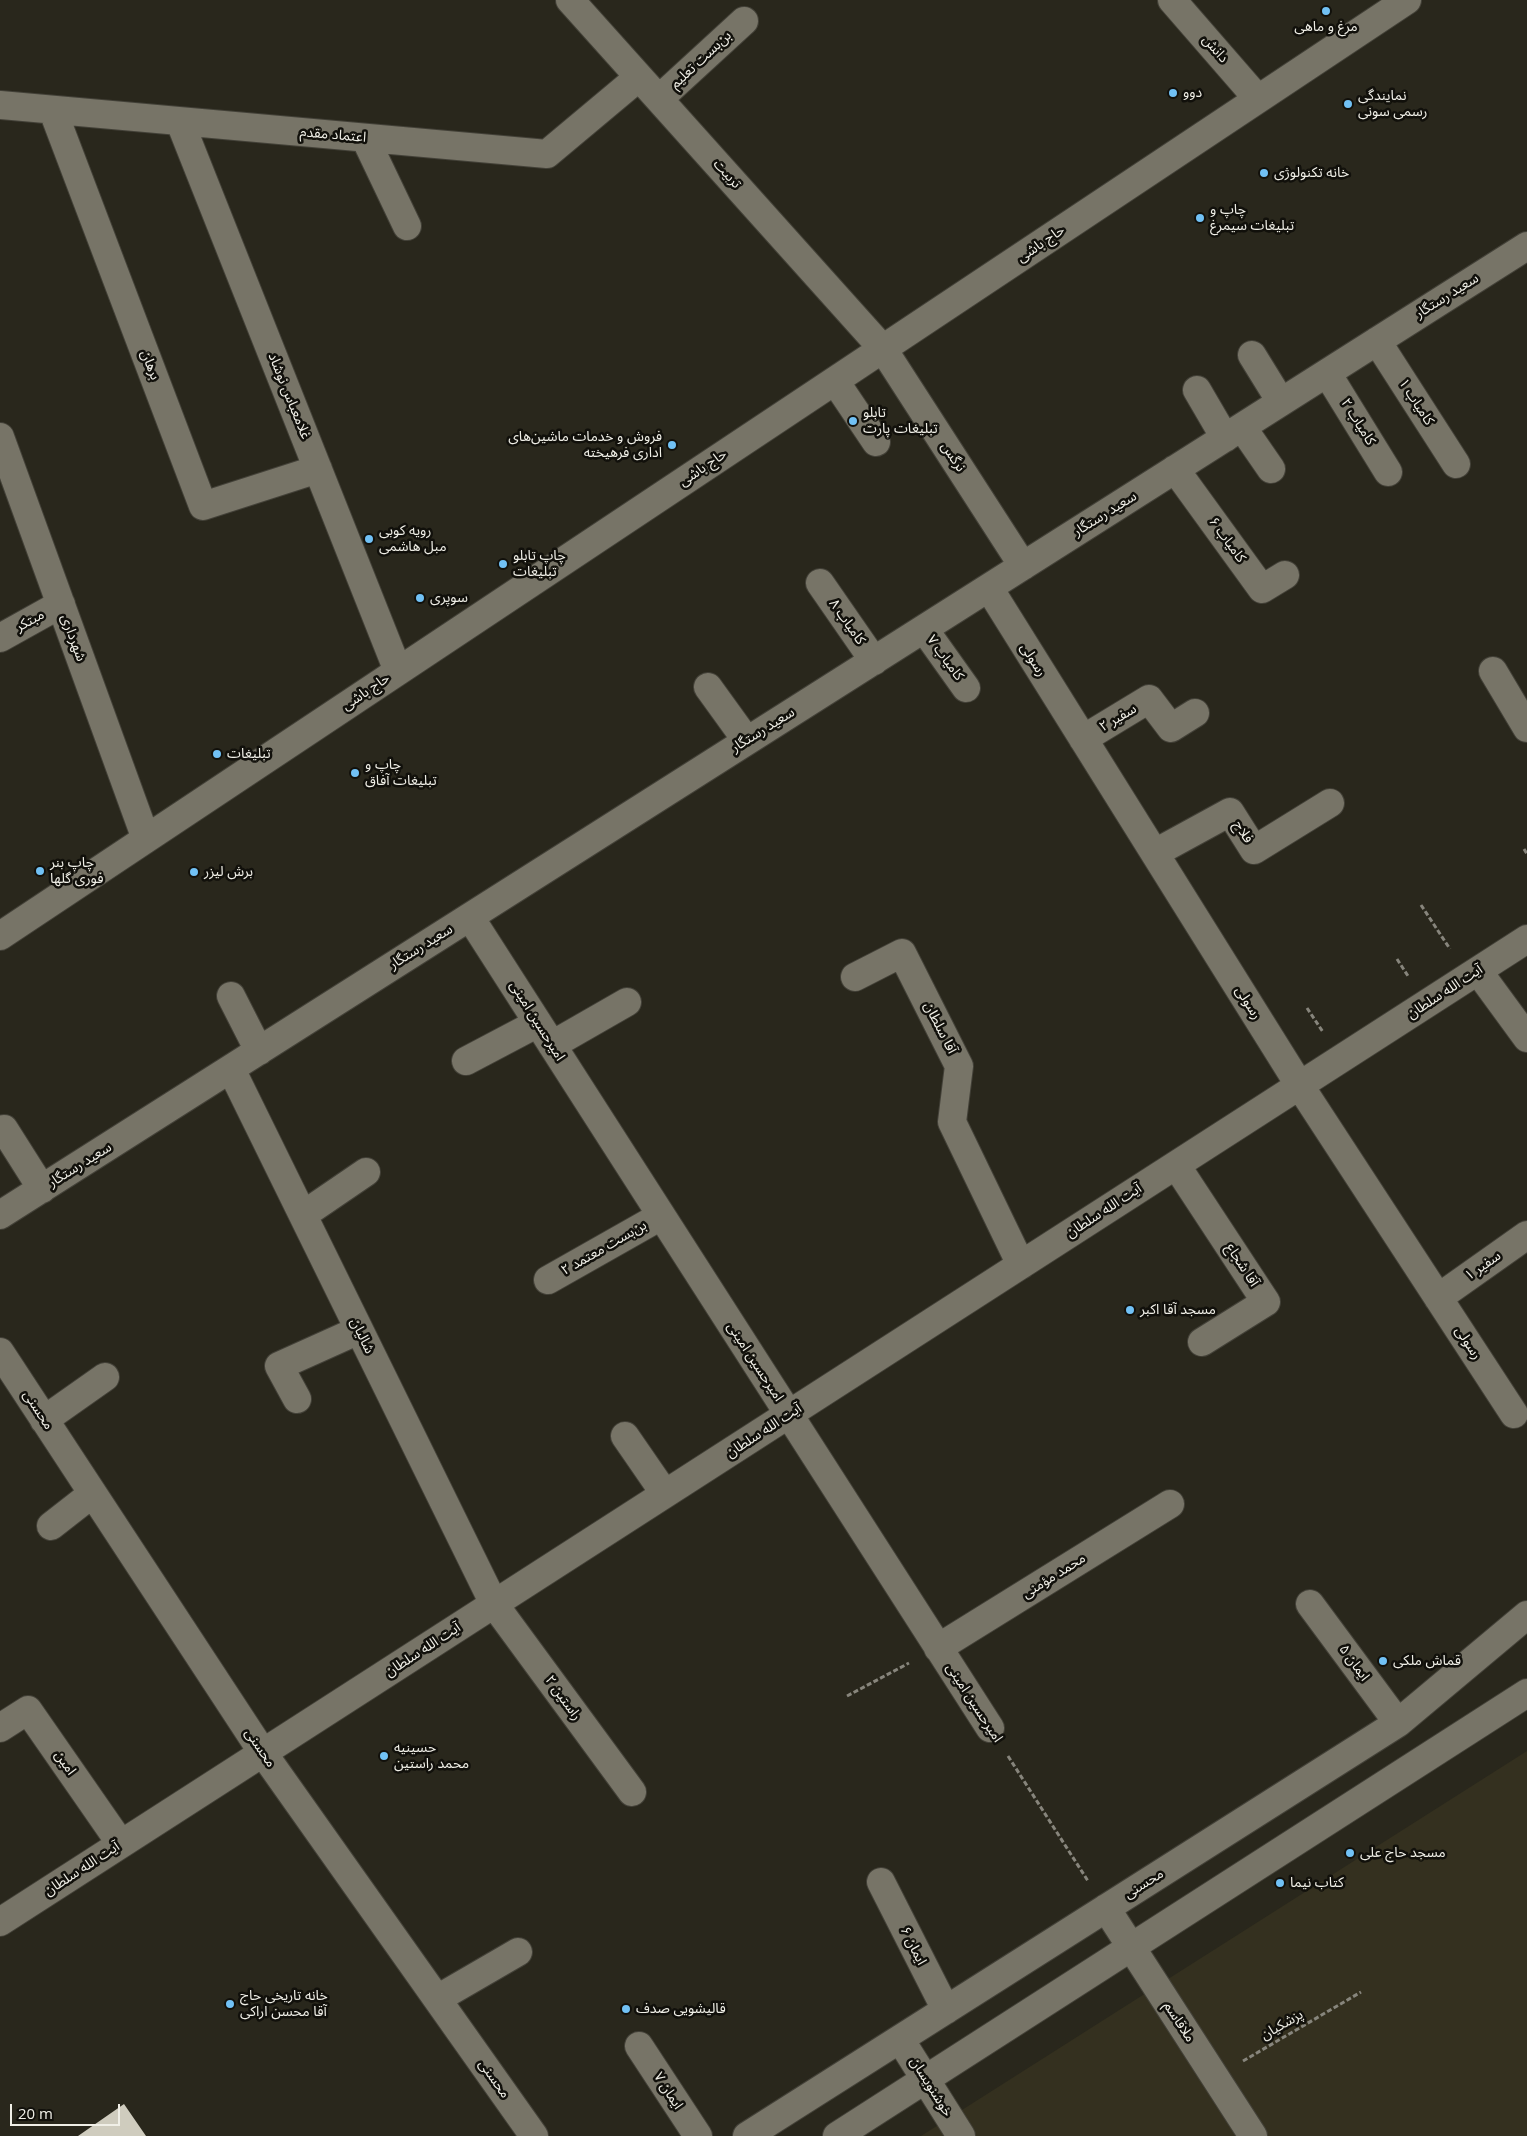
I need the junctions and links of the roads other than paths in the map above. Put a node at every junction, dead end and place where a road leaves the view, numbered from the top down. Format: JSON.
{"nodes":[{"id":1,"x":570,"y":0,"type":"edge"},
{"id":2,"x":1172,"y":0,"type":"edge"},
{"id":3,"x":1407,"y":0,"type":"edge"},
{"id":4,"x":744,"y":21,"type":"dead end"},
{"id":5,"x":638,"y":77,"type":"junction"},
{"id":6,"x":659,"y":99,"type":"junction"},
{"id":7,"x":1258,"y":99,"type":"junction"},
{"id":8,"x":0,"y":106,"type":"edge"},
{"id":9,"x":54,"y":110,"type":"junction"},
{"id":10,"x":180,"y":122,"type":"junction"},
{"id":11,"x":365,"y":138,"type":"junction"},
{"id":12,"x":407,"y":226,"type":"dead end"},
{"id":13,"x":1524,"y":253,"type":"edge"},
{"id":14,"x":1377,"y":341,"type":"junction"},
{"id":15,"x":883,"y":348,"type":"junction"},
{"id":16,"x":1252,"y":355,"type":"dead end"},
{"id":17,"x":1327,"y":373,"type":"junction"},
{"id":18,"x":835,"y":381,"type":"junction"},
{"id":19,"x":1197,"y":390,"type":"dead end"},
{"id":20,"x":1281,"y":402,"type":"junction"},
{"id":21,"x":1234,"y":432,"type":"junction"},
{"id":22,"x":0,"y":437,"type":"edge"},
{"id":23,"x":876,"y":442,"type":"dead end"},
{"id":24,"x":1456,"y":464,"type":"dead end"},
{"id":25,"x":318,"y":469,"type":"junction"},
{"id":26,"x":1175,"y":469,"type":"junction"},
{"id":27,"x":1272,"y":469,"type":"dead end"},
{"id":28,"x":1388,"y":472,"type":"dead end"},
{"id":29,"x":1024,"y":566,"type":"junction"},
{"id":30,"x":1285,"y":574,"type":"dead end"},
{"id":31,"x":820,"y":583,"type":"dead end"},
{"id":32,"x":988,"y":588,"type":"junction"},
{"id":33,"x":61,"y":604,"type":"junction"},
{"id":34,"x":924,"y":629,"type":"junction"},
{"id":35,"x":0,"y":638,"type":"edge"},
{"id":36,"x":874,"y":660,"type":"junction"},
{"id":37,"x":398,"y":671,"type":"junction"},
{"id":38,"x":1493,"y":672,"type":"dead end"},
{"id":39,"x":708,"y":687,"type":"dead end"},
{"id":40,"x":966,"y":688,"type":"dead end"},
{"id":41,"x":1195,"y":714,"type":"dead end"},
{"id":42,"x":1527,"y":728,"type":"edge"},
{"id":43,"x":1083,"y":739,"type":"junction"},
{"id":44,"x":747,"y":741,"type":"junction"},
{"id":45,"x":1330,"y":803,"type":"dead end"},
{"id":46,"x":146,"y":839,"type":"junction"},
{"id":47,"x":1154,"y":854,"type":"junction"},
{"id":48,"x":470,"y":917,"type":"junction"},
{"id":49,"x":0,"y":936,"type":"edge"},
{"id":50,"x":1527,"y":939,"type":"edge"},
{"id":51,"x":1473,"y":974,"type":"junction"},
{"id":52,"x":855,"y":977,"type":"dead end"},
{"id":53,"x":231,"y":996,"type":"dead end"},
{"id":54,"x":627,"y":1002,"type":"dead end"},
{"id":55,"x":545,"y":1034,"type":"junction"},
{"id":56,"x":1527,"y":1038,"type":"edge"},
{"id":57,"x":259,"y":1051,"type":"junction"},
{"id":58,"x":466,"y":1061,"type":"dead end"},
{"id":59,"x":231,"y":1068,"type":"junction"},
{"id":60,"x":1300,"y":1086,"type":"junction"},
{"id":61,"x":4,"y":1129,"type":"dead end"},
{"id":62,"x":1176,"y":1165,"type":"junction"},
{"id":63,"x":366,"y":1172,"type":"dead end"},
{"id":64,"x":42,"y":1189,"type":"junction"},
{"id":65,"x":0,"y":1215,"type":"edge"},
{"id":66,"x":303,"y":1215,"type":"junction"},
{"id":67,"x":661,"y":1216,"type":"junction"},
{"id":68,"x":1527,"y":1235,"type":"edge"},
{"id":69,"x":1021,"y":1265,"type":"junction"},
{"id":70,"x":548,"y":1280,"type":"dead end"},
{"id":71,"x":1438,"y":1298,"type":"junction"},
{"id":72,"x":359,"y":1330,"type":"junction"},
{"id":73,"x":1202,"y":1342,"type":"dead end"},
{"id":74,"x":0,"y":1352,"type":"edge"},
{"id":75,"x":105,"y":1377,"type":"dead end"},
{"id":76,"x":297,"y":1399,"type":"dead end"},
{"id":77,"x":1514,"y":1414,"type":"dead end"},
{"id":78,"x":788,"y":1415,"type":"junction"},
{"id":79,"x":44,"y":1420,"type":"junction"},
{"id":80,"x":625,"y":1436,"type":"dead end"},
{"id":81,"x":92,"y":1494,"type":"junction"},
{"id":82,"x":664,"y":1494,"type":"junction"},
{"id":83,"x":1170,"y":1504,"type":"dead end"},
{"id":84,"x":51,"y":1526,"type":"dead end"},
{"id":85,"x":494,"y":1604,"type":"junction"},
{"id":86,"x":1310,"y":1604,"type":"dead end"},
{"id":87,"x":1527,"y":1615,"type":"edge"},
{"id":88,"x":938,"y":1648,"type":"junction"},
{"id":89,"x":1527,"y":1693,"type":"edge"},
{"id":90,"x":1398,"y":1723,"type":"junction"},
{"id":91,"x":0,"y":1728,"type":"edge"},
{"id":92,"x":990,"y":1728,"type":"road end"},
{"id":93,"x":263,"y":1753,"type":"junction"},
{"id":94,"x":632,"y":1792,"type":"dead end"},
{"id":95,"x":121,"y":1844,"type":"junction"},
{"id":96,"x":881,"y":1882,"type":"dead end"},
{"id":97,"x":1106,"y":1908,"type":"junction"},
{"id":98,"x":0,"y":1922,"type":"edge"},
{"id":99,"x":1130,"y":1946,"type":"junction"},
{"id":100,"x":518,"y":1952,"type":"dead end"},
{"id":101,"x":437,"y":1999,"type":"junction"},
{"id":102,"x":946,"y":2010,"type":"junction"},
{"id":103,"x":900,"y":2039,"type":"junction"},
{"id":104,"x":639,"y":2046,"type":"dead end"},
{"id":105,"x":926,"y":2079,"type":"junction"},
{"id":106,"x":534,"y":2136,"type":"edge"},
{"id":107,"x":698,"y":2136,"type":"edge"},
{"id":108,"x":748,"y":2136,"type":"edge"},
{"id":109,"x":837,"y":2136,"type":"edge"},
{"id":110,"x":961,"y":2136,"type":"edge"},
{"id":111,"x":1253,"y":2136,"type":"edge"}],
"edges":[{"from":1,"to":5,"type":"street","name":"تربیت"},
{"from":2,"to":7,"type":"street","name":"دانش"},
{"from":3,"to":7,"type":"street","name":"حاج باشی"},
{"from":4,"to":6,"type":"street","name":"بن‌بست تعلیم"},
{"from":5,"to":6,"type":"street","name":"تربیت"},
{"from":5,"to":11,"type":"street","name":"اعتماد مقدم"},
{"from":6,"to":15,"type":"street","name":"تربیت"},
{"from":7,"to":15,"type":"street","name":"حاج باشی"},
{"from":8,"to":9,"type":"street","name":"اعتماد مقدم"},
{"from":9,"to":10,"type":"street","name":"اعتماد مقدم"},
{"from":9,"to":25,"type":"street","name":"برهان"},
{"from":10,"to":11,"type":"street","name":"اعتماد مقدم"},
{"from":10,"to":25,"type":"street","name":"غلامعباس نوشاد"},
{"from":11,"to":12,"type":"street"},
{"from":13,"to":14,"type":"street","name":"سعید رستگار"},
{"from":14,"to":17,"type":"street","name":"سعید رستگار"},
{"from":14,"to":24,"type":"street","name":"کامیاب ۱"},
{"from":15,"to":18,"type":"street","name":"حاج باشی"},
{"from":15,"to":29,"type":"street","name":"نرگس"},
{"from":16,"to":20,"type":"street"},
{"from":17,"to":20,"type":"street","name":"سعید رستگار"},
{"from":17,"to":28,"type":"street","name":"کامیاب ۲"},
{"from":18,"to":23,"type":"street"},
{"from":18,"to":37,"type":"street","name":"حاج باشی"},
{"from":19,"to":21,"type":"street"},
{"from":20,"to":21,"type":"street","name":"سعید رستگار"},
{"from":21,"to":26,"type":"street","name":"سعید رستگار"},
{"from":21,"to":27,"type":"street"},
{"from":22,"to":33,"type":"street","name":"شهرداری"},
{"from":25,"to":37,"type":"street","name":"غلامعباس نوشاد"},
{"from":26,"to":29,"type":"street","name":"سعید رستگار"},
{"from":26,"to":30,"type":"street","name":"کامیاب ۶"},
{"from":29,"to":32,"type":"street","name":"سعید رستگار"},
{"from":31,"to":36,"type":"street","name":"کامیاب ۸"},
{"from":32,"to":34,"type":"street","name":"سعید رستگار"},
{"from":32,"to":43,"type":"street","name":"رسولی"},
{"from":33,"to":35,"type":"street","name":"مبتکر"},
{"from":33,"to":46,"type":"street","name":"شهرداری"},
{"from":34,"to":36,"type":"street","name":"سعید رستگار"},
{"from":34,"to":40,"type":"street","name":"کامیاب ۷"},
{"from":36,"to":44,"type":"street","name":"سعید رستگار"},
{"from":37,"to":46,"type":"street","name":"حاج باشی"},
{"from":38,"to":42,"type":"street"},
{"from":39,"to":44,"type":"street"},
{"from":41,"to":43,"type":"street","name":"سفیر ۲"},
{"from":43,"to":47,"type":"street","name":"رسولی"},
{"from":44,"to":48,"type":"street","name":"سعید رستگار"},
{"from":45,"to":47,"type":"street","name":"فلاح"},
{"from":46,"to":49,"type":"street","name":"حاج باشی"},
{"from":47,"to":60,"type":"street","name":"رسولی"},
{"from":48,"to":55,"type":"street","name":"امیرحسین امینی"},
{"from":48,"to":57,"type":"street","name":"سعید رستگار"},
{"from":50,"to":51,"type":"street","name":"آیت الله سلطان"},
{"from":51,"to":56,"type":"street"},
{"from":51,"to":60,"type":"street","name":"آیت الله سلطان"},
{"from":52,"to":69,"type":"street","name":"آقا سلطان"},
{"from":53,"to":57,"type":"street"},
{"from":54,"to":55,"type":"street"},
{"from":55,"to":58,"type":"street"},
{"from":55,"to":67,"type":"street","name":"امیرحسین امینی"},
{"from":57,"to":59,"type":"street","name":"سعید رستگار"},
{"from":59,"to":64,"type":"street","name":"سعید رستگار"},
{"from":59,"to":66,"type":"street","name":"شالیان"},
{"from":60,"to":62,"type":"street","name":"آیت الله سلطان"},
{"from":60,"to":71,"type":"street","name":"رسولی"},
{"from":61,"to":64,"type":"street"},
{"from":62,"to":69,"type":"street","name":"آیت الله سلطان"},
{"from":62,"to":73,"type":"street","name":"آقا شجاع"},
{"from":63,"to":66,"type":"street"},
{"from":64,"to":65,"type":"street","name":"سعید رستگار"},
{"from":66,"to":72,"type":"street","name":"شالیان"},
{"from":67,"to":70,"type":"street","name":"بن‌بست معتمد ۲"},
{"from":67,"to":78,"type":"street","name":"امیرحسین امینی"},
{"from":68,"to":71,"type":"street","name":"سفیر ۱"},
{"from":69,"to":78,"type":"street","name":"آیت الله سلطان"},
{"from":71,"to":77,"type":"street","name":"رسولی"},
{"from":72,"to":76,"type":"street"},
{"from":72,"to":85,"type":"street","name":"شالیان"},
{"from":74,"to":79,"type":"street","name":"محسنی"},
{"from":75,"to":79,"type":"street"},
{"from":78,"to":82,"type":"street","name":"آیت الله سلطان"},
{"from":78,"to":88,"type":"street","name":"امیرحسین امینی"},
{"from":79,"to":81,"type":"street","name":"محسنی"},
{"from":80,"to":82,"type":"street"},
{"from":81,"to":84,"type":"street"},
{"from":81,"to":93,"type":"street","name":"محسنی"},
{"from":82,"to":85,"type":"street","name":"آیت الله سلطان"},
{"from":83,"to":88,"type":"street","name":"محمد مؤمنی"},
{"from":85,"to":93,"type":"street","name":"آیت الله سلطان"},
{"from":85,"to":94,"type":"street","name":"راستین ۲"},
{"from":86,"to":90,"type":"street","name":"ایمان ۵"},
{"from":87,"to":90,"type":"street","name":"محسنی"},
{"from":88,"to":92,"type":"street","name":"امیرحسین امینی"},
{"from":89,"to":99,"type":"street"},
{"from":90,"to":97,"type":"street","name":"محسنی"},
{"from":91,"to":95,"type":"street","name":"امین"},
{"from":93,"to":95,"type":"street","name":"آیت الله سلطان"},
{"from":93,"to":101,"type":"street","name":"محسنی"},
{"from":95,"to":98,"type":"street","name":"آیت الله سلطان"},
{"from":96,"to":102,"type":"street","name":"ایمان ۶"},
{"from":97,"to":99,"type":"street","name":"ملاقاسم"},
{"from":97,"to":102,"type":"street","name":"محسنی"},
{"from":99,"to":105,"type":"street"},
{"from":99,"to":111,"type":"street","name":"ملاقاسم"},
{"from":100,"to":101,"type":"street"},
{"from":101,"to":106,"type":"street","name":"محسنی"},
{"from":102,"to":103,"type":"street","name":"محسنی"},
{"from":103,"to":105,"type":"street","name":"خوشنویسان"},
{"from":103,"to":108,"type":"street","name":"محسنی"},
{"from":104,"to":107,"type":"street","name":"ایمان ۷"},
{"from":105,"to":109,"type":"street"},
{"from":105,"to":110,"type":"street","name":"خوشنویسان"}]}
